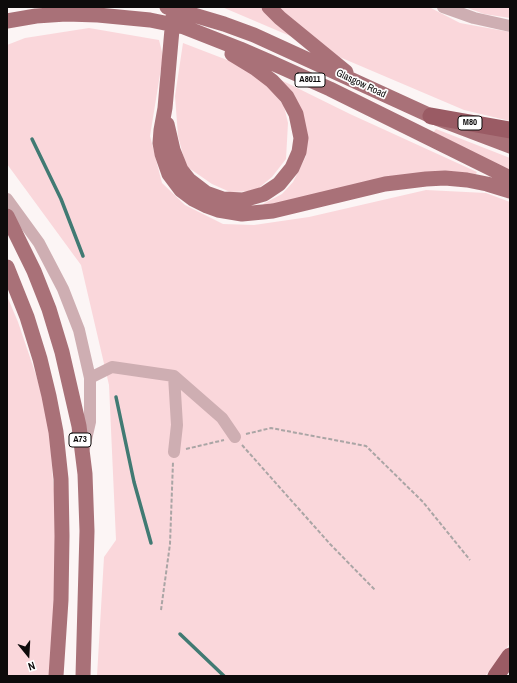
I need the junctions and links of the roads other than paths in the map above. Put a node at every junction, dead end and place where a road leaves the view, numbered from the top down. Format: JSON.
{"nodes":[{"id":1,"x":167,"y":7,"type":"edge"},
{"id":2,"x":174,"y":7,"type":"edge"},
{"id":3,"x":269,"y":7,"type":"edge"},
{"id":4,"x":442,"y":7,"type":"edge"},
{"id":5,"x":7,"y":21,"type":"edge"},
{"id":6,"x":510,"y":26,"type":"edge"},
{"id":7,"x":184,"y":27,"type":"junction"},
{"id":8,"x":362,"y":85,"type":"junction"},
{"id":9,"x":165,"y":108,"type":"junction"},
{"id":10,"x":431,"y":116,"type":"junction"},
{"id":11,"x":510,"y":130,"type":"edge"},
{"id":12,"x":510,"y":146,"type":"edge"},
{"id":13,"x":510,"y":178,"type":"edge"},
{"id":14,"x":510,"y":191,"type":"edge"},
{"id":15,"x":7,"y":199,"type":"edge"},
{"id":16,"x":7,"y":216,"type":"edge"},
{"id":17,"x":7,"y":267,"type":"edge"},
{"id":18,"x":174,"y":376,"type":"junction"},
{"id":19,"x":90,"y":378,"type":"junction"},
{"id":20,"x":235,"y":437,"type":"road end"},
{"id":21,"x":174,"y":452,"type":"road end"},
{"id":22,"x":82,"y":456,"type":"junction"},
{"id":23,"x":510,"y":656,"type":"edge"},
{"id":24,"x":56,"y":676,"type":"edge"},
{"id":25,"x":83,"y":676,"type":"edge"},
{"id":26,"x":496,"y":676,"type":"edge"}],
"edges":[{"from":1,"to":8,"type":"main road","name":"Glasgow Road","number":"A8011"},
{"from":2,"to":9,"type":"main road"},
{"from":3,"to":8,"type":"main road"},
{"from":4,"to":6,"type":"street"},
{"from":5,"to":7,"type":"main road","number":"A8011"},
{"from":7,"to":9,"type":"main road"},
{"from":7,"to":13,"type":"main road","number":"A8011"},
{"from":8,"to":10,"type":"main road","name":"Glasgow Road","number":"A8011"},
{"from":9,"to":14,"type":"main road"},
{"from":10,"to":11,"type":"highway","number":"M80"},
{"from":10,"to":12,"type":"main road","name":"Glasgow Road"},
{"from":15,"to":19,"type":"street"},
{"from":16,"to":22,"type":"main road","number":"A73"},
{"from":17,"to":24,"type":"main road","number":"A73"},
{"from":18,"to":19,"type":"street"},
{"from":18,"to":20,"type":"street"},
{"from":18,"to":21,"type":"street"},
{"from":19,"to":22,"type":"street"},
{"from":22,"to":25,"type":"main road","number":"A73"},
{"from":23,"to":26,"type":"highway"}]}
